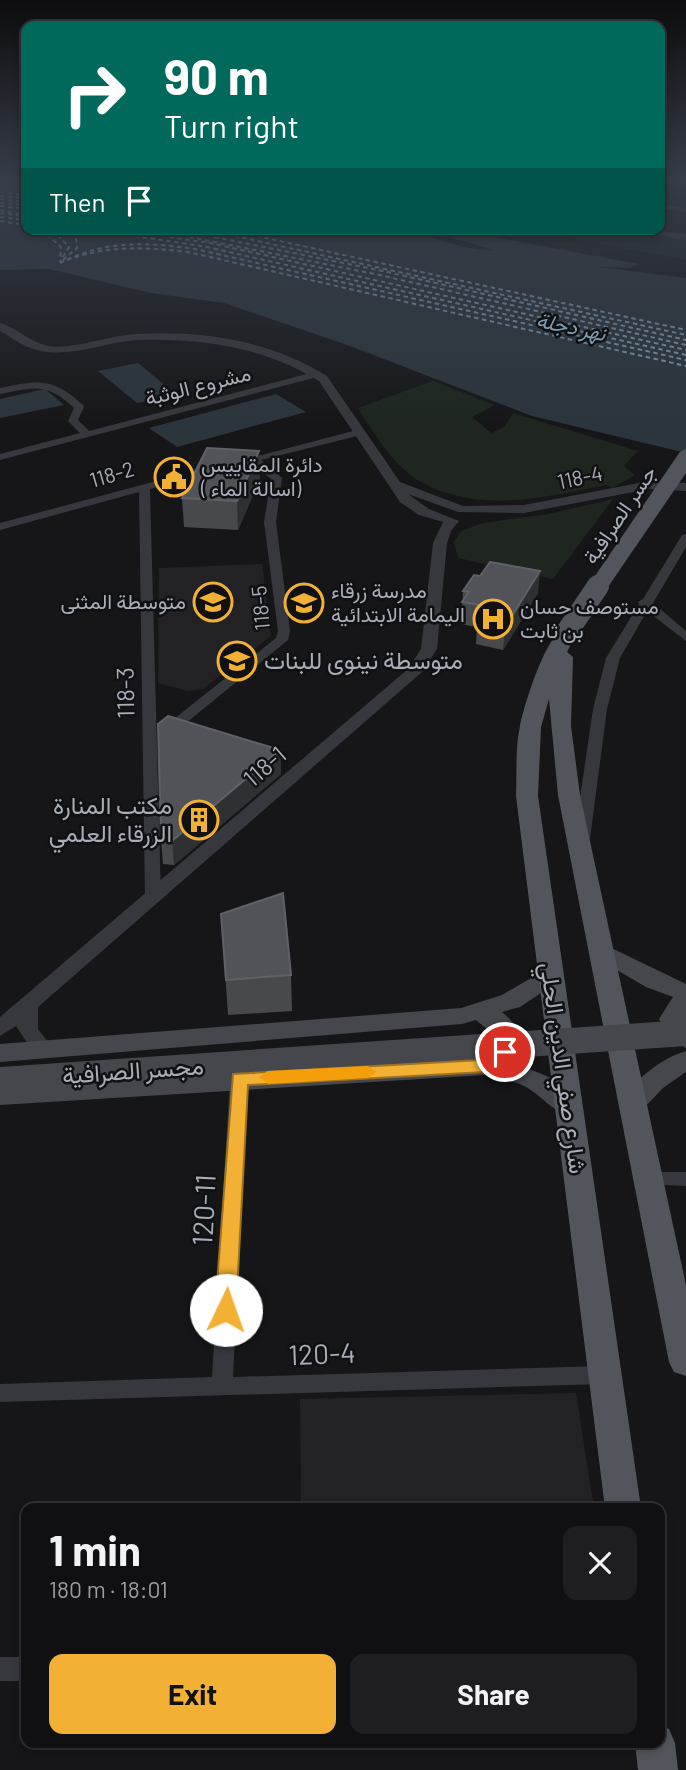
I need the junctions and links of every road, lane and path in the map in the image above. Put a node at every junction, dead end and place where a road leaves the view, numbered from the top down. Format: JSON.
{"nodes":[{"id":1,"x":0,"y":326,"type":"edge"},
{"id":2,"x":318,"y":374,"type":"junction"},
{"id":3,"x":0,"y":391,"type":"edge"},
{"id":4,"x":357,"y":433,"type":"junction"},
{"id":5,"x":88,"y":435,"type":"junction"},
{"id":6,"x":0,"y":457,"type":"edge"},
{"id":7,"x":686,"y":458,"type":"edge"},
{"id":8,"x":253,"y":459,"type":"junction"},
{"id":9,"x":396,"y":484,"type":"junction"},
{"id":10,"x":144,"y":486,"type":"junction"},
{"id":11,"x":686,"y":487,"type":"edge"},
{"id":12,"x":416,"y":508,"type":"junction"},
{"id":13,"x":459,"y":515,"type":"junction"},
{"id":14,"x":0,"y":527,"type":"edge"},
{"id":15,"x":686,"y":538,"type":"edge"},
{"id":16,"x":440,"y":543,"type":"junction"},
{"id":17,"x":644,"y":602,"type":"junction"},
{"id":18,"x":566,"y":632,"type":"junction"},
{"id":19,"x":686,"y":637,"type":"edge"},
{"id":20,"x":150,"y":744,"type":"junction"},
{"id":21,"x":581,"y":852,"type":"junction"},
{"id":22,"x":153,"y":898,"type":"junction"},
{"id":23,"x":601,"y":951,"type":"junction"},
{"id":24,"x":550,"y":975,"type":"junction"},
{"id":25,"x":686,"y":993,"type":"edge"},
{"id":26,"x":686,"y":1000,"type":"edge"},
{"id":27,"x":27,"y":1006,"type":"junction"},
{"id":28,"x":480,"y":1012,"type":"junction"},
{"id":29,"x":0,"y":1016,"type":"edge"},
{"id":30,"x":686,"y":1021,"type":"edge"},
{"id":31,"x":0,"y":1029,"type":"edge"},
{"id":32,"x":686,"y":1033,"type":"edge"},
{"id":33,"x":686,"y":1039,"type":"edge"},
{"id":34,"x":43,"y":1050,"type":"junction"},
{"id":35,"x":0,"y":1053,"type":"edge"},
{"id":36,"x":686,"y":1060,"type":"edge"},
{"id":37,"x":485,"y":1066,"type":"junction"},
{"id":38,"x":0,"y":1068,"type":"edge"},
{"id":39,"x":239,"y":1079,"type":"junction"},
{"id":40,"x":0,"y":1080,"type":"edge"},
{"id":41,"x":35,"y":1094,"type":"junction"},
{"id":42,"x":0,"y":1096,"type":"edge"},
{"id":43,"x":634,"y":1103,"type":"junction"},
{"id":44,"x":569,"y":1105,"type":"junction"},
{"id":45,"x":0,"y":1107,"type":"edge"},
{"id":46,"x":649,"y":1179,"type":"junction"},
{"id":47,"x":686,"y":1179,"type":"edge"},
{"id":48,"x":686,"y":1362,"type":"edge"},
{"id":49,"x":604,"y":1375,"type":"junction"},
{"id":50,"x":222,"y":1387,"type":"junction"},
{"id":51,"x":0,"y":1393,"type":"edge"},
{"id":52,"x":621,"y":1503,"type":"edge"},
{"id":53,"x":21,"y":1668,"type":"edge"},
{"id":54,"x":0,"y":1670,"type":"edge"}],
"edges":[{"from":1,"to":2,"type":"street"},
{"from":2,"to":4,"type":"street"},
{"from":2,"to":5,"type":"street","name":"مشروع الوثبة"},
{"from":3,"to":5,"type":"street"},
{"from":4,"to":8,"type":"street","name":"118-2"},
{"from":4,"to":9,"type":"street"},
{"from":5,"to":6,"type":"street","name":"مشروع الوثبة"},
{"from":7,"to":18,"type":"main road","name":"جسر الصرافية","bridge":true},
{"from":8,"to":10,"type":"street","name":"118-2"},
{"from":8,"to":20,"type":"street","name":"118-5"},
{"from":9,"to":12,"type":"street"},
{"from":9,"to":13,"type":"street"},
{"from":10,"to":14,"type":"street","name":"118-2"},
{"from":10,"to":20,"type":"street","name":"118-3"},
{"from":11,"to":13,"type":"street","name":"118-4"},
{"from":12,"to":13,"type":"street"},
{"from":12,"to":16,"type":"street"},
{"from":13,"to":16,"type":"street","name":"118-1"},
{"from":15,"to":17,"type":"street"},
{"from":16,"to":22,"type":"street","name":"118-1"},
{"from":17,"to":19,"type":"street"},
{"from":17,"to":21,"type":"street"},
{"from":18,"to":21,"type":"main road"},
{"from":18,"to":24,"type":"main road","name":"شارع صفي الدين الحلي"},
{"from":20,"to":22,"type":"street","name":"118-3"},
{"from":21,"to":23,"type":"main road"},
{"from":22,"to":27,"type":"street","name":"118-1"},
{"from":23,"to":25,"type":"main road"},
{"from":23,"to":43,"type":"main road"},
{"from":24,"to":28,"type":"main road"},
{"from":24,"to":44,"type":"main road","name":"شارع صفي الدين الحلي"},
{"from":26,"to":33,"type":"main road"},
{"from":27,"to":29,"type":"street","name":"118-1"},
{"from":27,"to":31,"type":"street","name":"118-1"},
{"from":27,"to":34,"type":"street"},
{"from":28,"to":34,"type":"main road"},
{"from":28,"to":37,"type":"main road"},
{"from":30,"to":38,"type":"main road","name":"مجسر الصرافية"},
{"from":32,"to":40,"type":"main road","name":"مجسر الصرافية","bridge":true},
{"from":34,"to":35,"type":"main road"},
{"from":36,"to":43,"type":"main road"},
{"from":37,"to":39,"type":"main road"},
{"from":37,"to":44,"type":"main road"},
{"from":39,"to":41,"type":"main road"},
{"from":39,"to":50,"type":"street","name":"120-11"},
{"from":41,"to":42,"type":"main road"},
{"from":41,"to":45,"type":"street"},
{"from":43,"to":46,"type":"main road"},
{"from":44,"to":49,"type":"main road","name":"شارع صفي الدين الحلي"},
{"from":46,"to":47,"type":"street"},
{"from":46,"to":48,"type":"main road"},
{"from":49,"to":50,"type":"street","name":"120-4"},
{"from":49,"to":52,"type":"main road","name":"شارع صفي الدين الحلي"},
{"from":50,"to":51,"type":"street","name":"120-4"},
{"from":53,"to":54,"type":"street"}]}
